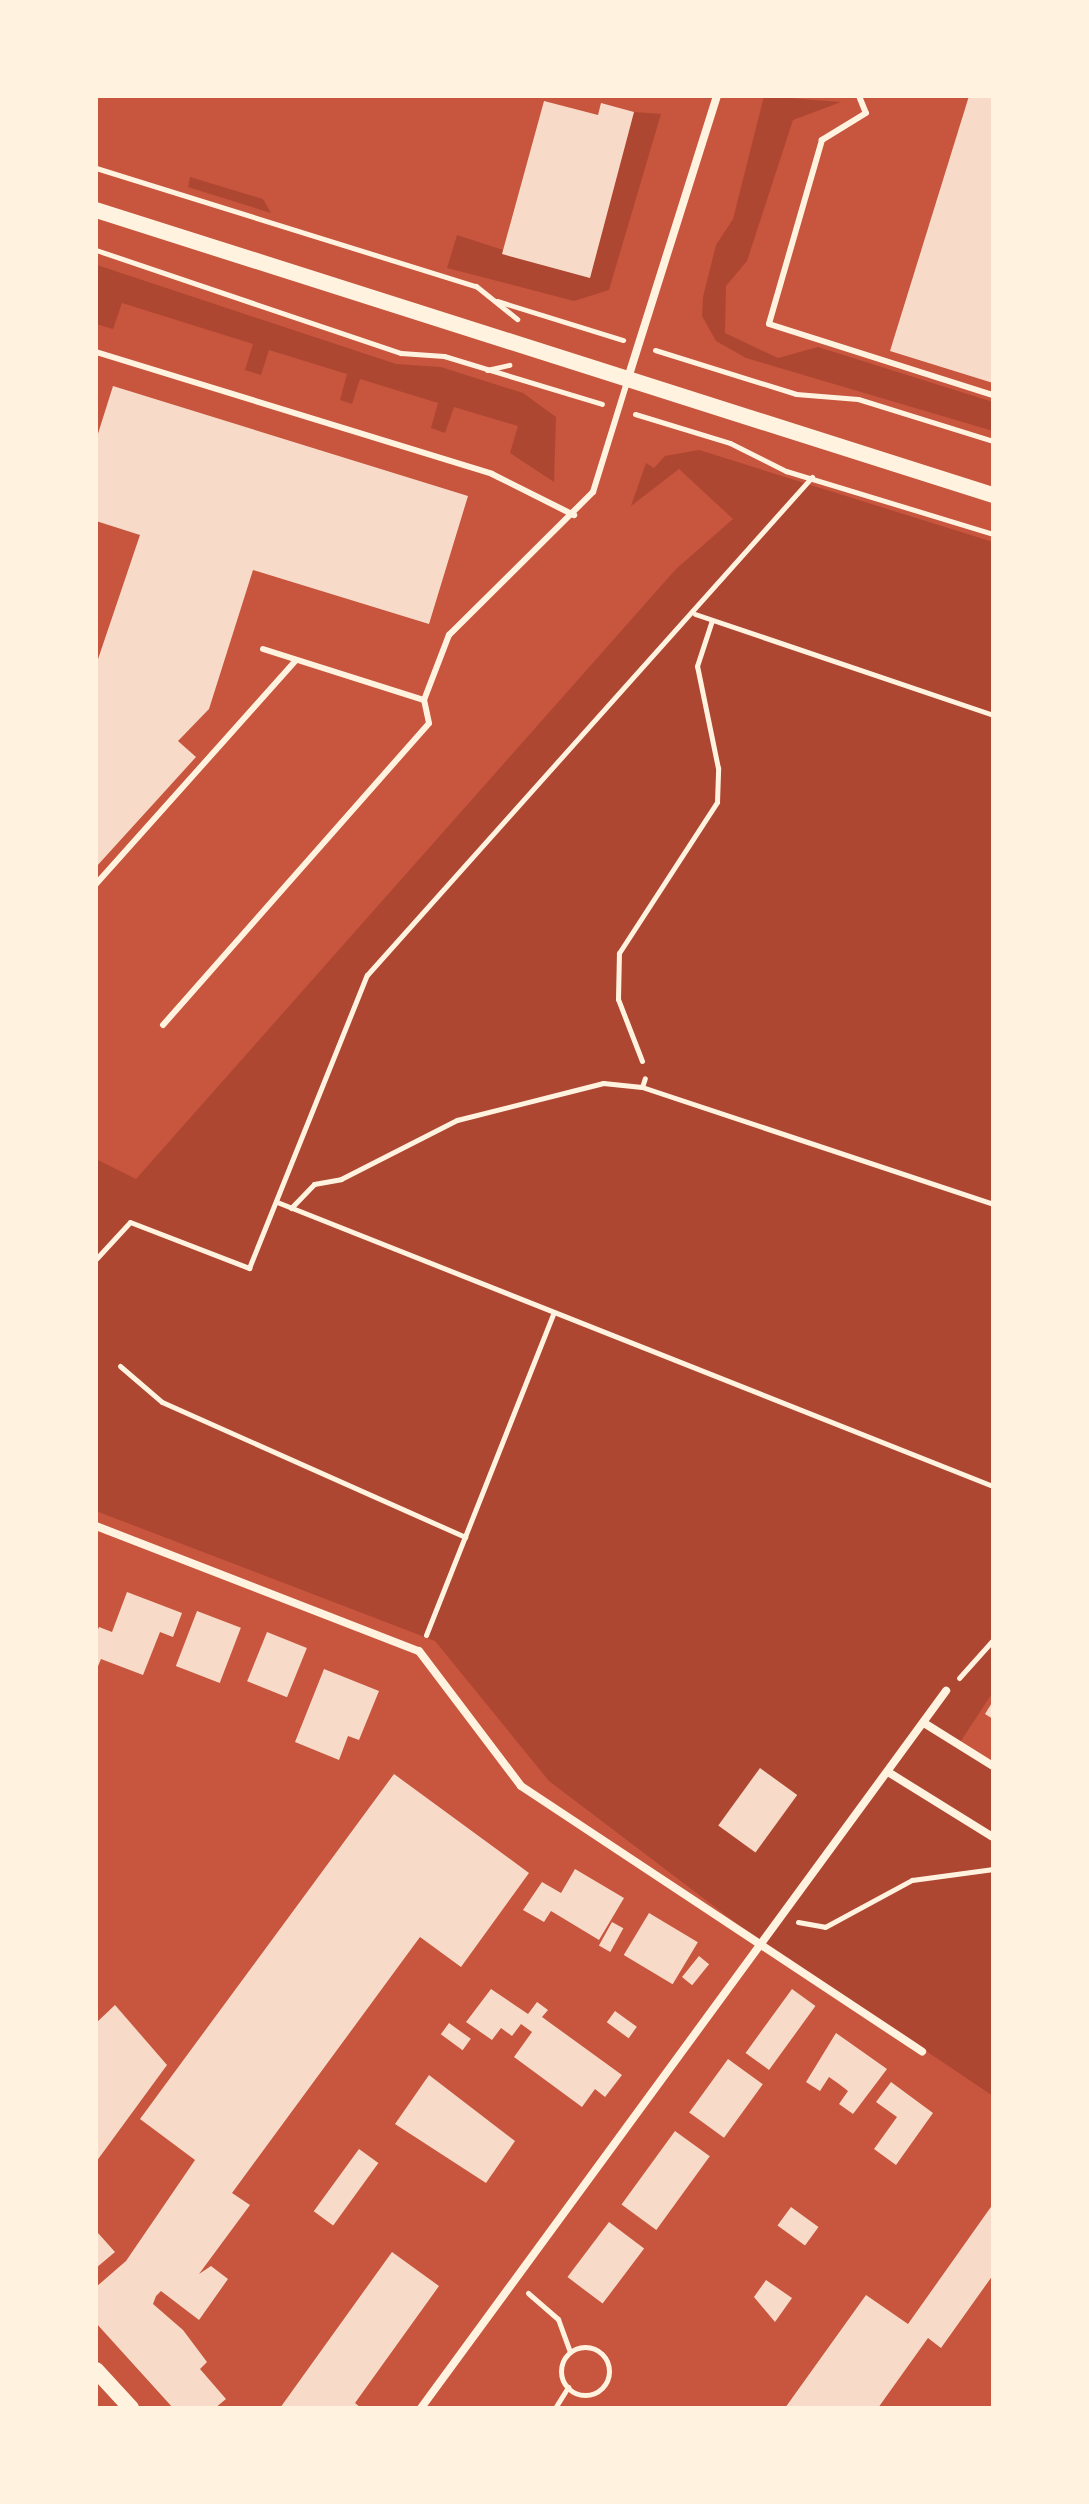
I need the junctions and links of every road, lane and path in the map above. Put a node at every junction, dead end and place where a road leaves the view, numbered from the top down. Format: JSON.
{"nodes":[{"id":1,"x":717,"y":96,"type":"edge"},
{"id":2,"x":859,"y":96,"type":"edge"},
{"id":3,"x":96,"y":168,"type":"edge"},
{"id":4,"x":96,"y":210,"type":"edge"},
{"id":5,"x":96,"y":250,"type":"edge"},
{"id":6,"x":497,"y":301,"type":"junction"},
{"id":7,"x":521,"y":322,"type":"dead end"},
{"id":8,"x":639,"y":345,"type":"junction"},
{"id":9,"x":96,"y":352,"type":"edge"},
{"id":10,"x":628,"y":378,"type":"junction"},
{"id":11,"x":993,"y":395,"type":"edge"},
{"id":12,"x":618,"y":409,"type":"junction"},
{"id":13,"x":993,"y":441,"type":"edge"},
{"id":14,"x":812,"y":477,"type":"junction"},
{"id":15,"x":993,"y":495,"type":"edge"},
{"id":16,"x":574,"y":515,"type":"junction"},
{"id":17,"x":993,"y":534,"type":"edge"},
{"id":18,"x":695,"y":614,"type":"junction"},
{"id":19,"x":712,"y":620,"type":"junction"},
{"id":20,"x":263,"y":649,"type":"dead end"},
{"id":21,"x":296,"y":660,"type":"junction"},
{"id":22,"x":424,"y":700,"type":"junction"},
{"id":23,"x":993,"y":715,"type":"edge"},
{"id":24,"x":96,"y":884,"type":"edge"},
{"id":25,"x":163,"y":1025,"type":"dead end"},
{"id":26,"x":642,"y":1061,"type":"dead end"},
{"id":27,"x":645,"y":1078,"type":"dead end"},
{"id":28,"x":642,"y":1087,"type":"junction"},
{"id":29,"x":277,"y":1202,"type":"junction"},
{"id":30,"x":993,"y":1204,"type":"edge"},
{"id":31,"x":291,"y":1208,"type":"junction"},
{"id":32,"x":96,"y":1259,"type":"edge"},
{"id":33,"x":554,"y":1312,"type":"junction"},
{"id":34,"x":120,"y":1366,"type":"dead end"},
{"id":35,"x":993,"y":1486,"type":"edge"},
{"id":36,"x":96,"y":1526,"type":"edge"},
{"id":37,"x":465,"y":1537,"type":"junction"},
{"id":38,"x":993,"y":1640,"type":"edge"},
{"id":39,"x":419,"y":1651,"type":"junction"},
{"id":40,"x":946,"y":1691,"type":"joint"},
{"id":41,"x":924,"y":1723,"type":"junction"},
{"id":42,"x":993,"y":1766,"type":"edge"},
{"id":43,"x":888,"y":1772,"type":"junction"},
{"id":44,"x":993,"y":1837,"type":"edge"},
{"id":45,"x":993,"y":1869,"type":"edge"},
{"id":46,"x":784,"y":1913,"type":"junction"},
{"id":47,"x":764,"y":1941,"type":"junction"},
{"id":48,"x":922,"y":2051,"type":"dead end"},
{"id":49,"x":513,"y":2280,"type":"junction"},
{"id":50,"x":570,"y":2352,"type":"junction"},
{"id":51,"x":96,"y":2370,"type":"edge"},
{"id":52,"x":568,"y":2387,"type":"junction"},
{"id":53,"x":131,"y":2408,"type":"edge"},
{"id":54,"x":421,"y":2408,"type":"edge"},
{"id":55,"x":555,"y":2408,"type":"edge"}],
"edges":[{"from":1,"to":8,"type":"street"},
{"from":2,"to":11,"type":"lane"},
{"from":3,"to":6,"type":"path"},
{"from":4,"to":10,"type":"main road"},
{"from":5,"to":12,"type":"path"},
{"from":6,"to":7,"type":"path"},
{"from":6,"to":8,"type":"path"},
{"from":8,"to":10,"type":"street"},
{"from":8,"to":13,"type":"path"},
{"from":9,"to":16,"type":"lane"},
{"from":10,"to":12,"type":"lane"},
{"from":10,"to":15,"type":"main road"},
{"from":12,"to":14,"type":"path"},
{"from":12,"to":16,"type":"lane"},
{"from":14,"to":17,"type":"path"},
{"from":14,"to":18,"type":"path"},
{"from":16,"to":22,"type":"lane"},
{"from":18,"to":19,"type":"path"},
{"from":18,"to":29,"type":"path"},
{"from":19,"to":23,"type":"path"},
{"from":19,"to":26,"type":"path"},
{"from":20,"to":21,"type":"lane"},
{"from":21,"to":22,"type":"lane"},
{"from":21,"to":24,"type":"lane"},
{"from":22,"to":25,"type":"lane"},
{"from":27,"to":28,"type":"path"},
{"from":28,"to":30,"type":"path"},
{"from":28,"to":31,"type":"path"},
{"from":29,"to":31,"type":"path"},
{"from":29,"to":32,"type":"path"},
{"from":31,"to":33,"type":"path"},
{"from":33,"to":35,"type":"path"},
{"from":33,"to":37,"type":"path"},
{"from":34,"to":37,"type":"path"},
{"from":36,"to":39,"type":"street"},
{"from":37,"to":39,"type":"path"},
{"from":38,"to":40,"type":"path"},
{"from":39,"to":47,"type":"street"},
{"from":40,"to":41,"type":"street"},
{"from":41,"to":42,"type":"street"},
{"from":41,"to":43,"type":"street"},
{"from":43,"to":44,"type":"street"},
{"from":43,"to":46,"type":"street"},
{"from":45,"to":46,"type":"path"},
{"from":46,"to":47,"type":"street"},
{"from":47,"to":48,"type":"street"},
{"from":47,"to":49,"type":"street"},
{"from":49,"to":50,"type":"path"},
{"from":49,"to":54,"type":"street"},
{"from":50,"to":52,"type":"path"},
{"from":50,"to":52,"type":"path"},
{"from":51,"to":53,"type":"main road"},
{"from":52,"to":55,"type":"path"}]}
